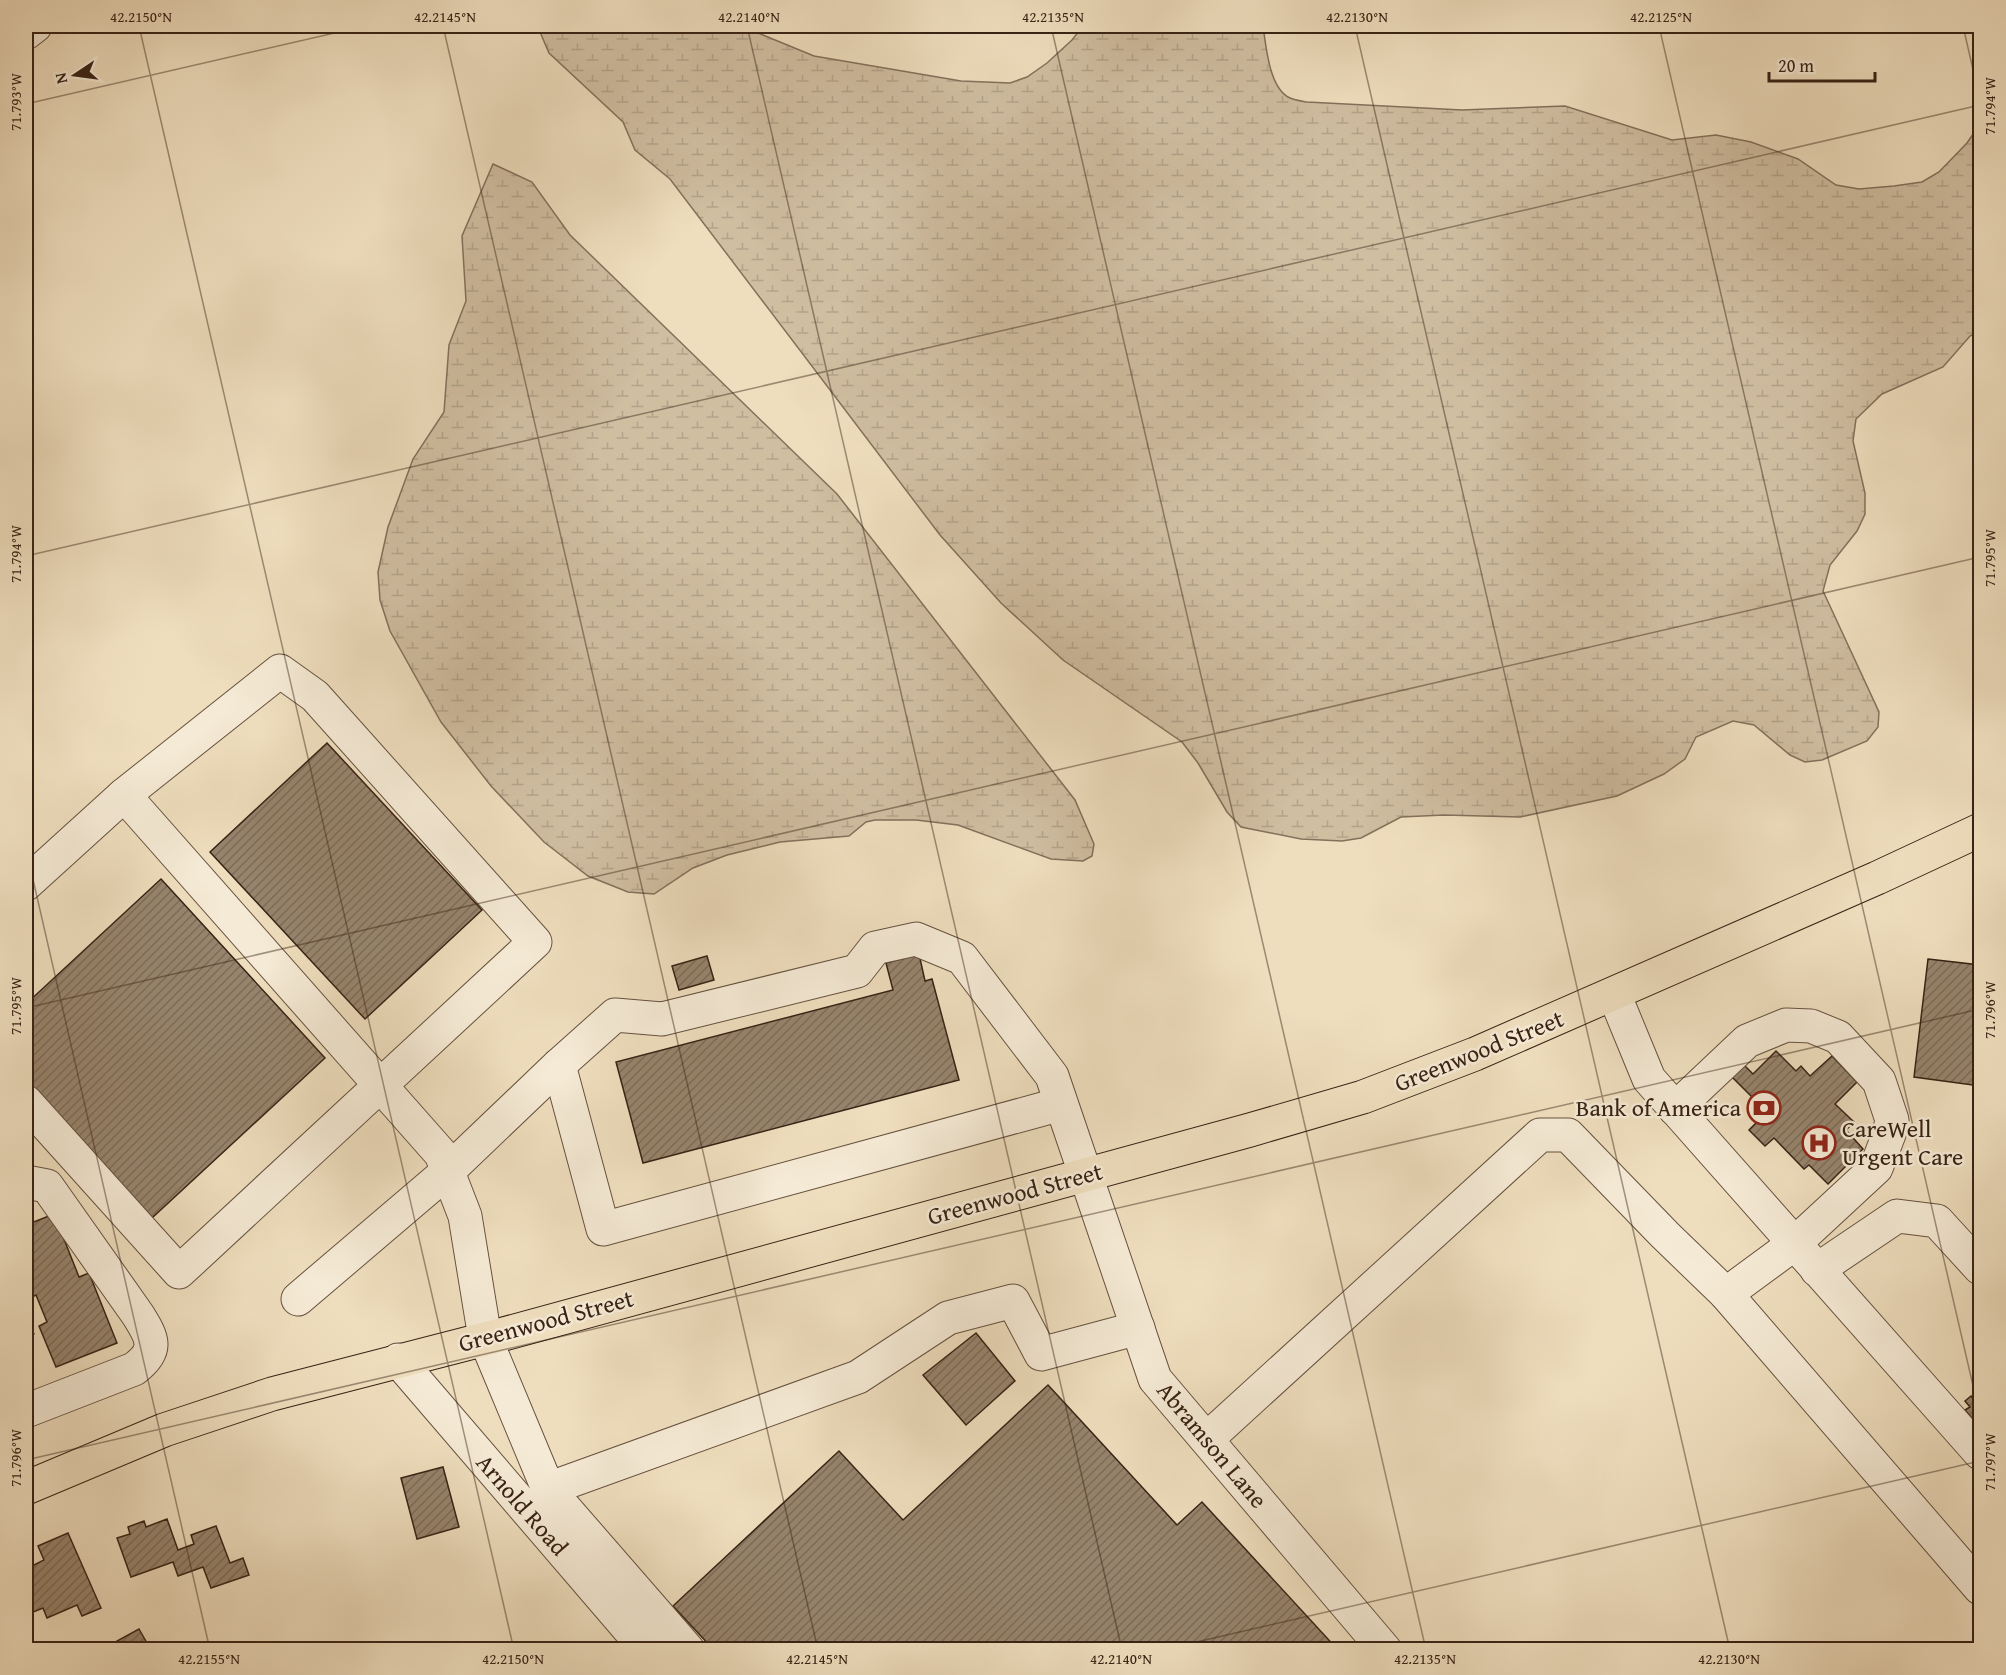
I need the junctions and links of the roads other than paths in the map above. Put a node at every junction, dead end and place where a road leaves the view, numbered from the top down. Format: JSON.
{"nodes":[{"id":1,"x":35,"y":26,"type":"edge"},
{"id":2,"x":26,"y":33,"type":"edge"},
{"id":3,"x":124,"y":795,"type":"junction"},
{"id":4,"x":1980,"y":830,"type":"edge"},
{"id":5,"x":26,"y":884,"type":"edge"},
{"id":6,"x":1614,"y":994,"type":"junction"},
{"id":7,"x":559,"y":1065,"type":"junction"},
{"id":8,"x":380,"y":1085,"type":"junction"},
{"id":9,"x":26,"y":1102,"type":"edge"},
{"id":10,"x":1061,"y":1104,"type":"junction"},
{"id":11,"x":1675,"y":1108,"type":"junction"},
{"id":12,"x":447,"y":1172,"type":"junction"},
{"id":13,"x":1086,"y":1174,"type":"junction"},
{"id":14,"x":26,"y":1182,"type":"edge"},
{"id":15,"x":1806,"y":1258,"type":"junction"},
{"id":16,"x":1980,"y":1268,"type":"edge"},
{"id":17,"x":1726,"y":1294,"type":"junction"},
{"id":18,"x":298,"y":1299,"type":"dead end"},
{"id":19,"x":1138,"y":1328,"type":"junction"},
{"id":20,"x":485,"y":1338,"type":"junction"},
{"id":21,"x":398,"y":1360,"type":"junction"},
{"id":22,"x":26,"y":1411,"type":"edge"},
{"id":23,"x":1207,"y":1439,"type":"junction"},
{"id":24,"x":1980,"y":1453,"type":"edge"},
{"id":25,"x":26,"y":1488,"type":"edge"},
{"id":26,"x":548,"y":1488,"type":"junction"},
{"id":27,"x":1980,"y":1588,"type":"edge"},
{"id":28,"x":647,"y":1650,"type":"edge"},
{"id":29,"x":688,"y":1650,"type":"edge"},
{"id":30,"x":1385,"y":1650,"type":"edge"}],
"edges":[{"from":1,"to":2,"type":"street"},
{"from":3,"to":5,"type":"street"},
{"from":3,"to":8,"type":"street"},
{"from":3,"to":8,"type":"street"},
{"from":4,"to":6,"type":"main road","name":"Greenwood Street"},
{"from":6,"to":11,"type":"street"},
{"from":6,"to":13,"type":"main road","name":"Greenwood Street"},
{"from":7,"to":10,"type":"street","name":"Abramson Lane"},
{"from":7,"to":10,"type":"street"},
{"from":7,"to":12,"type":"street","name":"Abramson Lane"},
{"from":8,"to":9,"type":"street"},
{"from":8,"to":12,"type":"street"},
{"from":10,"to":13,"type":"street","name":"Abramson Lane"},
{"from":11,"to":15,"type":"street"},
{"from":11,"to":15,"type":"street"},
{"from":12,"to":18,"type":"street","name":"Abramson Lane"},
{"from":12,"to":20,"type":"street"},
{"from":13,"to":19,"type":"street","name":"Abramson Lane"},
{"from":13,"to":20,"type":"main road","name":"Greenwood Street"},
{"from":14,"to":22,"type":"street"},
{"from":15,"to":16,"type":"street"},
{"from":15,"to":17,"type":"street"},
{"from":15,"to":24,"type":"street"},
{"from":17,"to":23,"type":"street"},
{"from":17,"to":27,"type":"street"},
{"from":19,"to":23,"type":"street","name":"Abramson Lane"},
{"from":19,"to":26,"type":"street"},
{"from":20,"to":21,"type":"main road","name":"Greenwood Street"},
{"from":20,"to":26,"type":"street"},
{"from":21,"to":25,"type":"main road","name":"Greenwood Street"},
{"from":21,"to":28,"type":"street","name":"Arnold Road"},
{"from":23,"to":30,"type":"street","name":"Abramson Lane"},
{"from":26,"to":29,"type":"street"}]}
